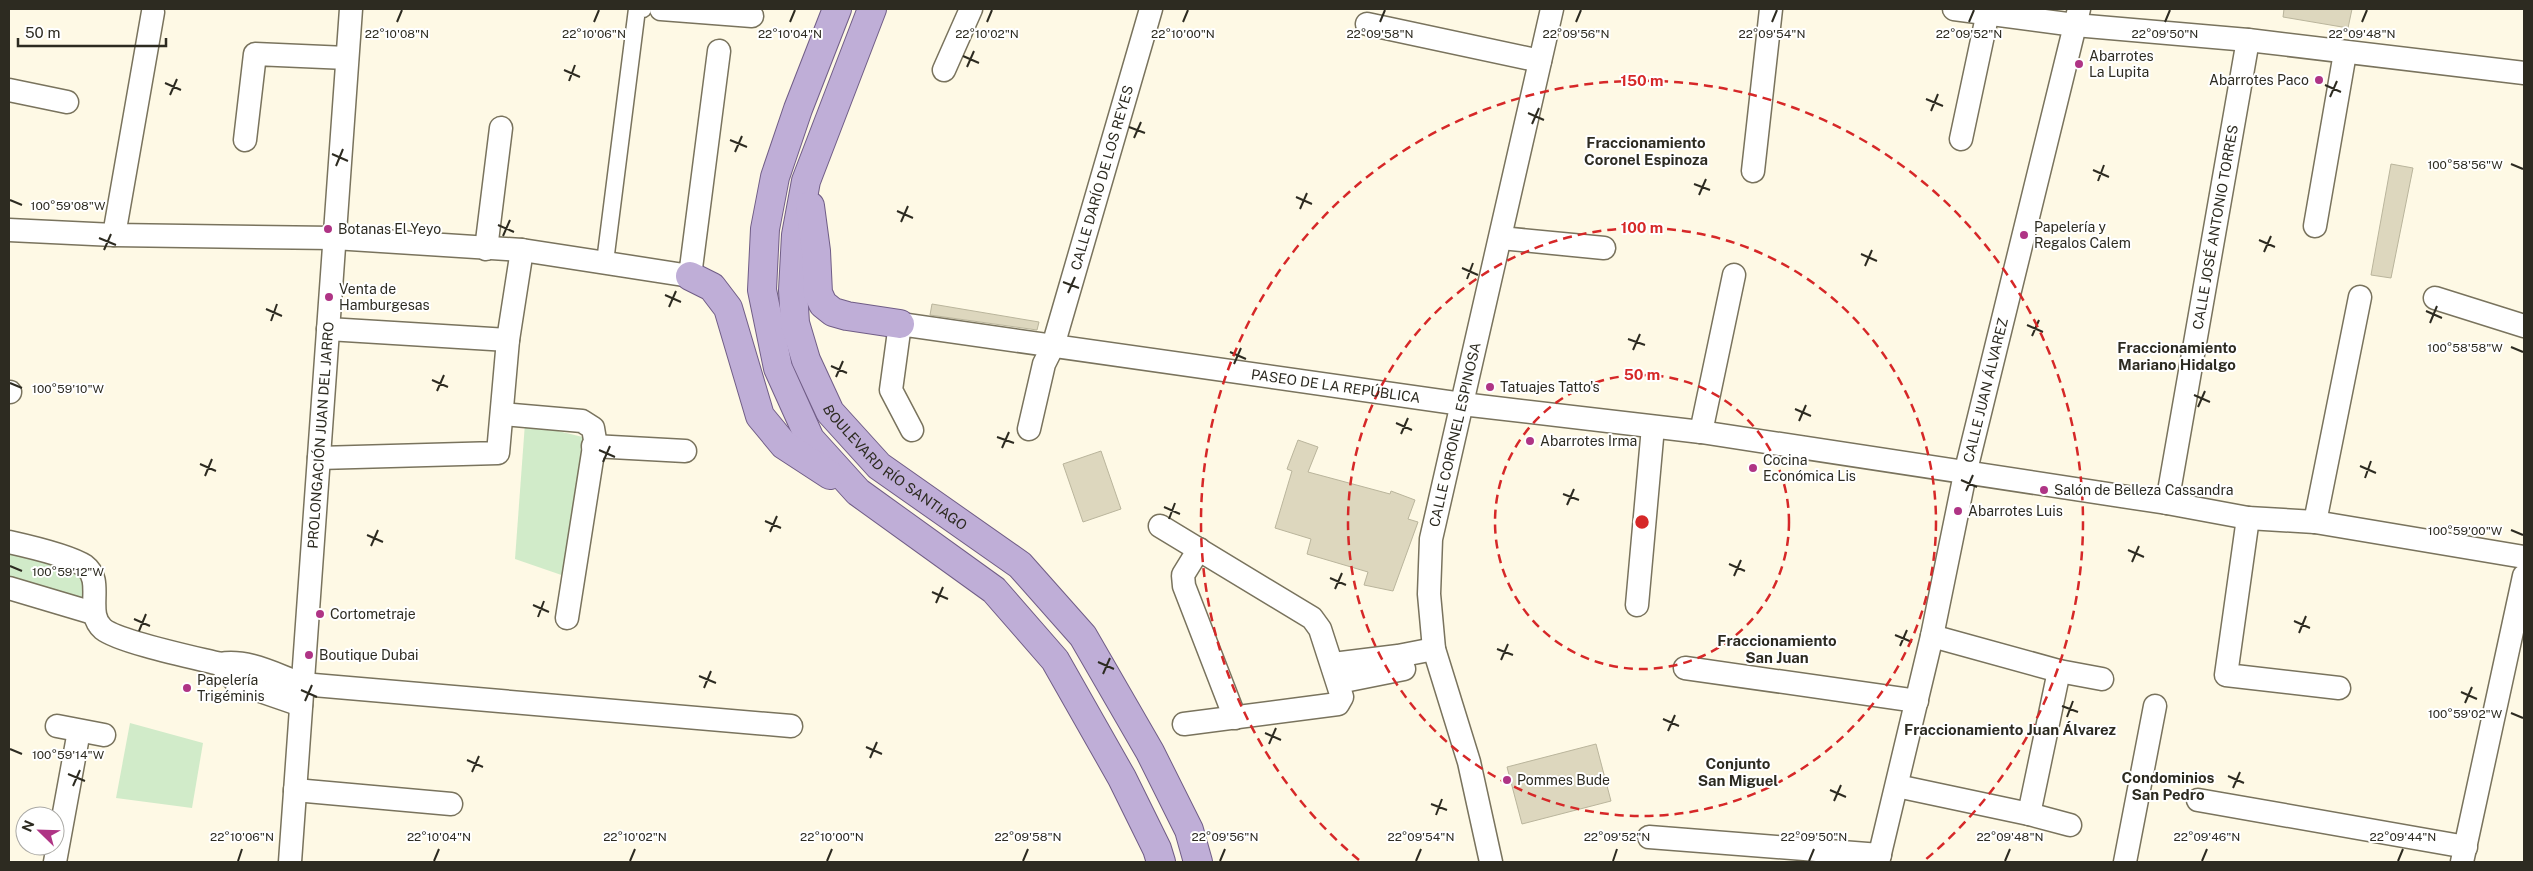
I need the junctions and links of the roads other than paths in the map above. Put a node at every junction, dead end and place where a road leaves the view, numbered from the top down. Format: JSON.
{"nodes":[{"id":1,"x":351,"y":9,"type":"edge"},
{"id":2,"x":643,"y":9,"type":"edge"},
{"id":3,"x":661,"y":9,"type":"edge"},
{"id":4,"x":837,"y":9,"type":"edge"},
{"id":5,"x":872,"y":9,"type":"edge"},
{"id":6,"x":971,"y":9,"type":"edge"},
{"id":7,"x":1152,"y":9,"type":"edge"},
{"id":8,"x":1552,"y":9,"type":"edge"},
{"id":9,"x":1771,"y":9,"type":"edge"},
{"id":10,"x":1954,"y":9,"type":"edge"},
{"id":11,"x":153,"y":12,"type":"dead end"},
{"id":12,"x":1988,"y":12,"type":"junction"},
{"id":13,"x":752,"y":16,"type":"dead end"},
{"id":14,"x":2077,"y":17,"type":"edge"},
{"id":15,"x":1367,"y":24,"type":"dead end"},
{"id":16,"x":2248,"y":40,"type":"junction"},
{"id":17,"x":719,"y":51,"type":"dead end"},
{"id":18,"x":2345,"y":52,"type":"junction"},
{"id":19,"x":348,"y":58,"type":"junction"},
{"id":20,"x":1540,"y":61,"type":"junction"},
{"id":21,"x":944,"y":70,"type":"dead end"},
{"id":22,"x":2524,"y":72,"type":"edge"},
{"id":23,"x":9,"y":90,"type":"edge"},
{"id":24,"x":67,"y":102,"type":"dead end"},
{"id":25,"x":501,"y":128,"type":"dead end"},
{"id":26,"x":1961,"y":139,"type":"dead end"},
{"id":27,"x":245,"y":140,"type":"dead end"},
{"id":28,"x":1752,"y":171,"type":"dead end"},
{"id":29,"x":806,"y":181,"type":"junction"},
{"id":30,"x":2315,"y":226,"type":"dead end"},
{"id":31,"x":9,"y":230,"type":"edge"},
{"id":32,"x":114,"y":235,"type":"junction"},
{"id":33,"x":334,"y":238,"type":"junction"},
{"id":34,"x":1501,"y":238,"type":"junction"},
{"id":35,"x":1604,"y":248,"type":"dead end"},
{"id":36,"x":486,"y":249,"type":"junction"},
{"id":37,"x":522,"y":250,"type":"junction"},
{"id":38,"x":605,"y":262,"type":"junction"},
{"id":39,"x":1734,"y":275,"type":"dead end"},
{"id":40,"x":690,"y":276,"type":"junction"},
{"id":41,"x":2360,"y":297,"type":"dead end"},
{"id":42,"x":2435,"y":298,"type":"dead end"},
{"id":43,"x":900,"y":324,"type":"junction"},
{"id":44,"x":2524,"y":326,"type":"edge"},
{"id":45,"x":328,"y":329,"type":"junction"},
{"id":46,"x":508,"y":340,"type":"junction"},
{"id":47,"x":1053,"y":346,"type":"junction"},
{"id":48,"x":1462,"y":404,"type":"junction"},
{"id":49,"x":503,"y":414,"type":"junction"},
{"id":50,"x":1653,"y":427,"type":"junction"},
{"id":51,"x":1029,"y":429,"type":"dead end"},
{"id":52,"x":912,"y":430,"type":"dead end"},
{"id":53,"x":1701,"y":432,"type":"junction"},
{"id":54,"x":594,"y":446,"type":"junction"},
{"id":55,"x":685,"y":451,"type":"dead end"},
{"id":56,"x":319,"y":458,"type":"junction"},
{"id":57,"x":1965,"y":474,"type":"junction"},
{"id":58,"x":858,"y":492,"type":"junction"},
{"id":59,"x":2167,"y":503,"type":"junction"},
{"id":60,"x":2248,"y":518,"type":"junction"},
{"id":61,"x":2315,"y":522,"type":"junction"},
{"id":62,"x":1160,"y":526,"type":"dead end"},
{"id":63,"x":9,"y":542,"type":"edge"},
{"id":64,"x":1199,"y":548,"type":"junction"},
{"id":65,"x":2524,"y":556,"type":"edge"},
{"id":66,"x":2524,"y":576,"type":"edge"},
{"id":67,"x":9,"y":588,"type":"edge"},
{"id":68,"x":1637,"y":605,"type":"dead end"},
{"id":69,"x":93,"y":613,"type":"junction"},
{"id":70,"x":567,"y":618,"type":"dead end"},
{"id":71,"x":1932,"y":636,"type":"junction"},
{"id":72,"x":1436,"y":656,"type":"junction"},
{"id":73,"x":1685,"y":668,"type":"dead end"},
{"id":74,"x":2059,"y":671,"type":"junction"},
{"id":75,"x":1336,"y":673,"type":"junction"},
{"id":76,"x":2102,"y":679,"type":"dead end"},
{"id":77,"x":2339,"y":688,"type":"dead end"},
{"id":78,"x":302,"y":694,"type":"junction"},
{"id":79,"x":1917,"y":701,"type":"junction"},
{"id":80,"x":2154,"y":706,"type":"dead end"},
{"id":81,"x":1235,"y":718,"type":"junction"},
{"id":82,"x":1184,"y":724,"type":"dead end"},
{"id":83,"x":57,"y":726,"type":"dead end"},
{"id":84,"x":791,"y":726,"type":"dead end"},
{"id":85,"x":79,"y":730,"type":"junction"},
{"id":86,"x":104,"y":736,"type":"dead end"},
{"id":87,"x":1897,"y":786,"type":"junction"},
{"id":88,"x":295,"y":790,"type":"junction"},
{"id":89,"x":2198,"y":800,"type":"dead end"},
{"id":90,"x":451,"y":804,"type":"dead end"},
{"id":91,"x":2029,"y":814,"type":"junction"},
{"id":92,"x":2070,"y":825,"type":"dead end"},
{"id":93,"x":1649,"y":836,"type":"dead end"},
{"id":94,"x":2464,"y":855,"type":"edge"},
{"id":95,"x":1879,"y":858,"type":"edge"},
{"id":96,"x":55,"y":862,"type":"edge"},
{"id":97,"x":290,"y":862,"type":"edge"},
{"id":98,"x":1161,"y":862,"type":"edge"},
{"id":99,"x":1198,"y":862,"type":"edge"},
{"id":100,"x":1491,"y":862,"type":"edge"},
{"id":101,"x":2125,"y":862,"type":"edge"}],
"edges":[{"from":1,"to":19,"type":"street","name":"PROLONGACIÓN JUAN DEL JARRO"},
{"from":2,"to":38,"type":"street"},
{"from":3,"to":13,"type":"street"},
{"from":4,"to":58,"type":"main road"},
{"from":5,"to":29,"type":"main road","name":"BOULEVARD RÍO SANTIAGO"},
{"from":6,"to":21,"type":"street"},
{"from":7,"to":47,"type":"street","name":"CALLE DARÍO DE LOS REYES"},
{"from":8,"to":20,"type":"street","name":"CALLE CORONEL ESPINOSA"},
{"from":9,"to":28,"type":"street"},
{"from":10,"to":12,"type":"street"},
{"from":11,"to":32,"type":"street"},
{"from":12,"to":14,"type":"street"},
{"from":12,"to":26,"type":"street"},
{"from":14,"to":16,"type":"street"},
{"from":14,"to":57,"type":"street","name":"CALLE JUAN ÁLVAREZ"},
{"from":15,"to":20,"type":"street"},
{"from":16,"to":18,"type":"street"},
{"from":16,"to":59,"type":"street","name":"CALLE JOSÉ ANTONIO TORRES"},
{"from":17,"to":40,"type":"street"},
{"from":18,"to":22,"type":"street"},
{"from":18,"to":30,"type":"street"},
{"from":19,"to":27,"type":"street"},
{"from":19,"to":33,"type":"street","name":"PROLONGACIÓN JUAN DEL JARRO"},
{"from":20,"to":34,"type":"street","name":"CALLE CORONEL ESPINOSA"},
{"from":23,"to":24,"type":"street"},
{"from":25,"to":36,"type":"street"},
{"from":29,"to":43,"type":"main road"},
{"from":29,"to":99,"type":"main road","name":"BOULEVARD RÍO SANTIAGO"},
{"from":31,"to":32,"type":"street"},
{"from":32,"to":33,"type":"street"},
{"from":33,"to":36,"type":"street"},
{"from":33,"to":45,"type":"street","name":"PROLONGACIÓN JUAN DEL JARRO"},
{"from":34,"to":35,"type":"street"},
{"from":34,"to":48,"type":"street","name":"CALLE CORONEL ESPINOSA"},
{"from":36,"to":37,"type":"street"},
{"from":37,"to":38,"type":"street"},
{"from":37,"to":46,"type":"street"},
{"from":38,"to":40,"type":"street"},
{"from":39,"to":53,"type":"street"},
{"from":40,"to":58,"type":"main road"},
{"from":41,"to":61,"type":"street"},
{"from":42,"to":44,"type":"street"},
{"from":43,"to":47,"type":"street","name":"PASEO DE LA REPÚBLICA"},
{"from":43,"to":52,"type":"street"},
{"from":45,"to":46,"type":"street"},
{"from":45,"to":56,"type":"street","name":"PROLONGACIÓN JUAN DEL JARRO"},
{"from":46,"to":49,"type":"street"},
{"from":47,"to":48,"type":"street","name":"PASEO DE LA REPÚBLICA"},
{"from":47,"to":51,"type":"street","name":"CALLE DARÍO DE LOS REYES"},
{"from":48,"to":50,"type":"street","name":"PASEO DE LA REPÚBLICA"},
{"from":48,"to":72,"type":"street","name":"CALLE CORONEL ESPINOSA"},
{"from":49,"to":54,"type":"street"},
{"from":49,"to":56,"type":"street"},
{"from":50,"to":53,"type":"street","name":"PASEO DE LA REPÚBLICA"},
{"from":50,"to":68,"type":"street"},
{"from":53,"to":57,"type":"street","name":"PASEO DE LA REPÚBLICA"},
{"from":54,"to":55,"type":"street"},
{"from":54,"to":70,"type":"street"},
{"from":56,"to":78,"type":"street","name":"PROLONGACIÓN JUAN DEL JARRO"},
{"from":57,"to":59,"type":"street","name":"PASEO DE LA REPÚBLICA"},
{"from":57,"to":71,"type":"street","name":"CALLE JUAN ÁLVAREZ"},
{"from":58,"to":98,"type":"main road"},
{"from":59,"to":60,"type":"street","name":"PASEO DE LA REPÚBLICA"},
{"from":60,"to":61,"type":"street","name":"PASEO DE LA REPÚBLICA"},
{"from":60,"to":77,"type":"street"},
{"from":61,"to":65,"type":"street","name":"PASEO DE LA REPÚBLICA"},
{"from":62,"to":64,"type":"street"},
{"from":63,"to":69,"type":"street"},
{"from":64,"to":75,"type":"street"},
{"from":64,"to":81,"type":"street"},
{"from":66,"to":94,"type":"street"},
{"from":67,"to":69,"type":"street"},
{"from":69,"to":78,"type":"street"},
{"from":71,"to":74,"type":"street"},
{"from":71,"to":79,"type":"street","name":"CALLE JUAN ÁLVAREZ"},
{"from":72,"to":75,"type":"street"},
{"from":72,"to":100,"type":"street","name":"CALLE CORONEL ESPINOSA"},
{"from":73,"to":79,"type":"street"},
{"from":74,"to":76,"type":"street"},
{"from":74,"to":91,"type":"street"},
{"from":75,"to":81,"type":"street"},
{"from":78,"to":84,"type":"street"},
{"from":78,"to":88,"type":"street","name":"PROLONGACIÓN JUAN DEL JARRO"},
{"from":79,"to":87,"type":"street","name":"CALLE JUAN ÁLVAREZ"},
{"from":80,"to":101,"type":"street"},
{"from":81,"to":82,"type":"street"},
{"from":83,"to":85,"type":"street"},
{"from":85,"to":86,"type":"street"},
{"from":85,"to":96,"type":"street"},
{"from":87,"to":91,"type":"street"},
{"from":87,"to":95,"type":"street","name":"CALLE JUAN ÁLVAREZ"},
{"from":88,"to":90,"type":"street"},
{"from":88,"to":97,"type":"street","name":"PROLONGACIÓN JUAN DEL JARRO"},
{"from":89,"to":94,"type":"street"},
{"from":91,"to":92,"type":"street"},
{"from":93,"to":95,"type":"street"}]}
